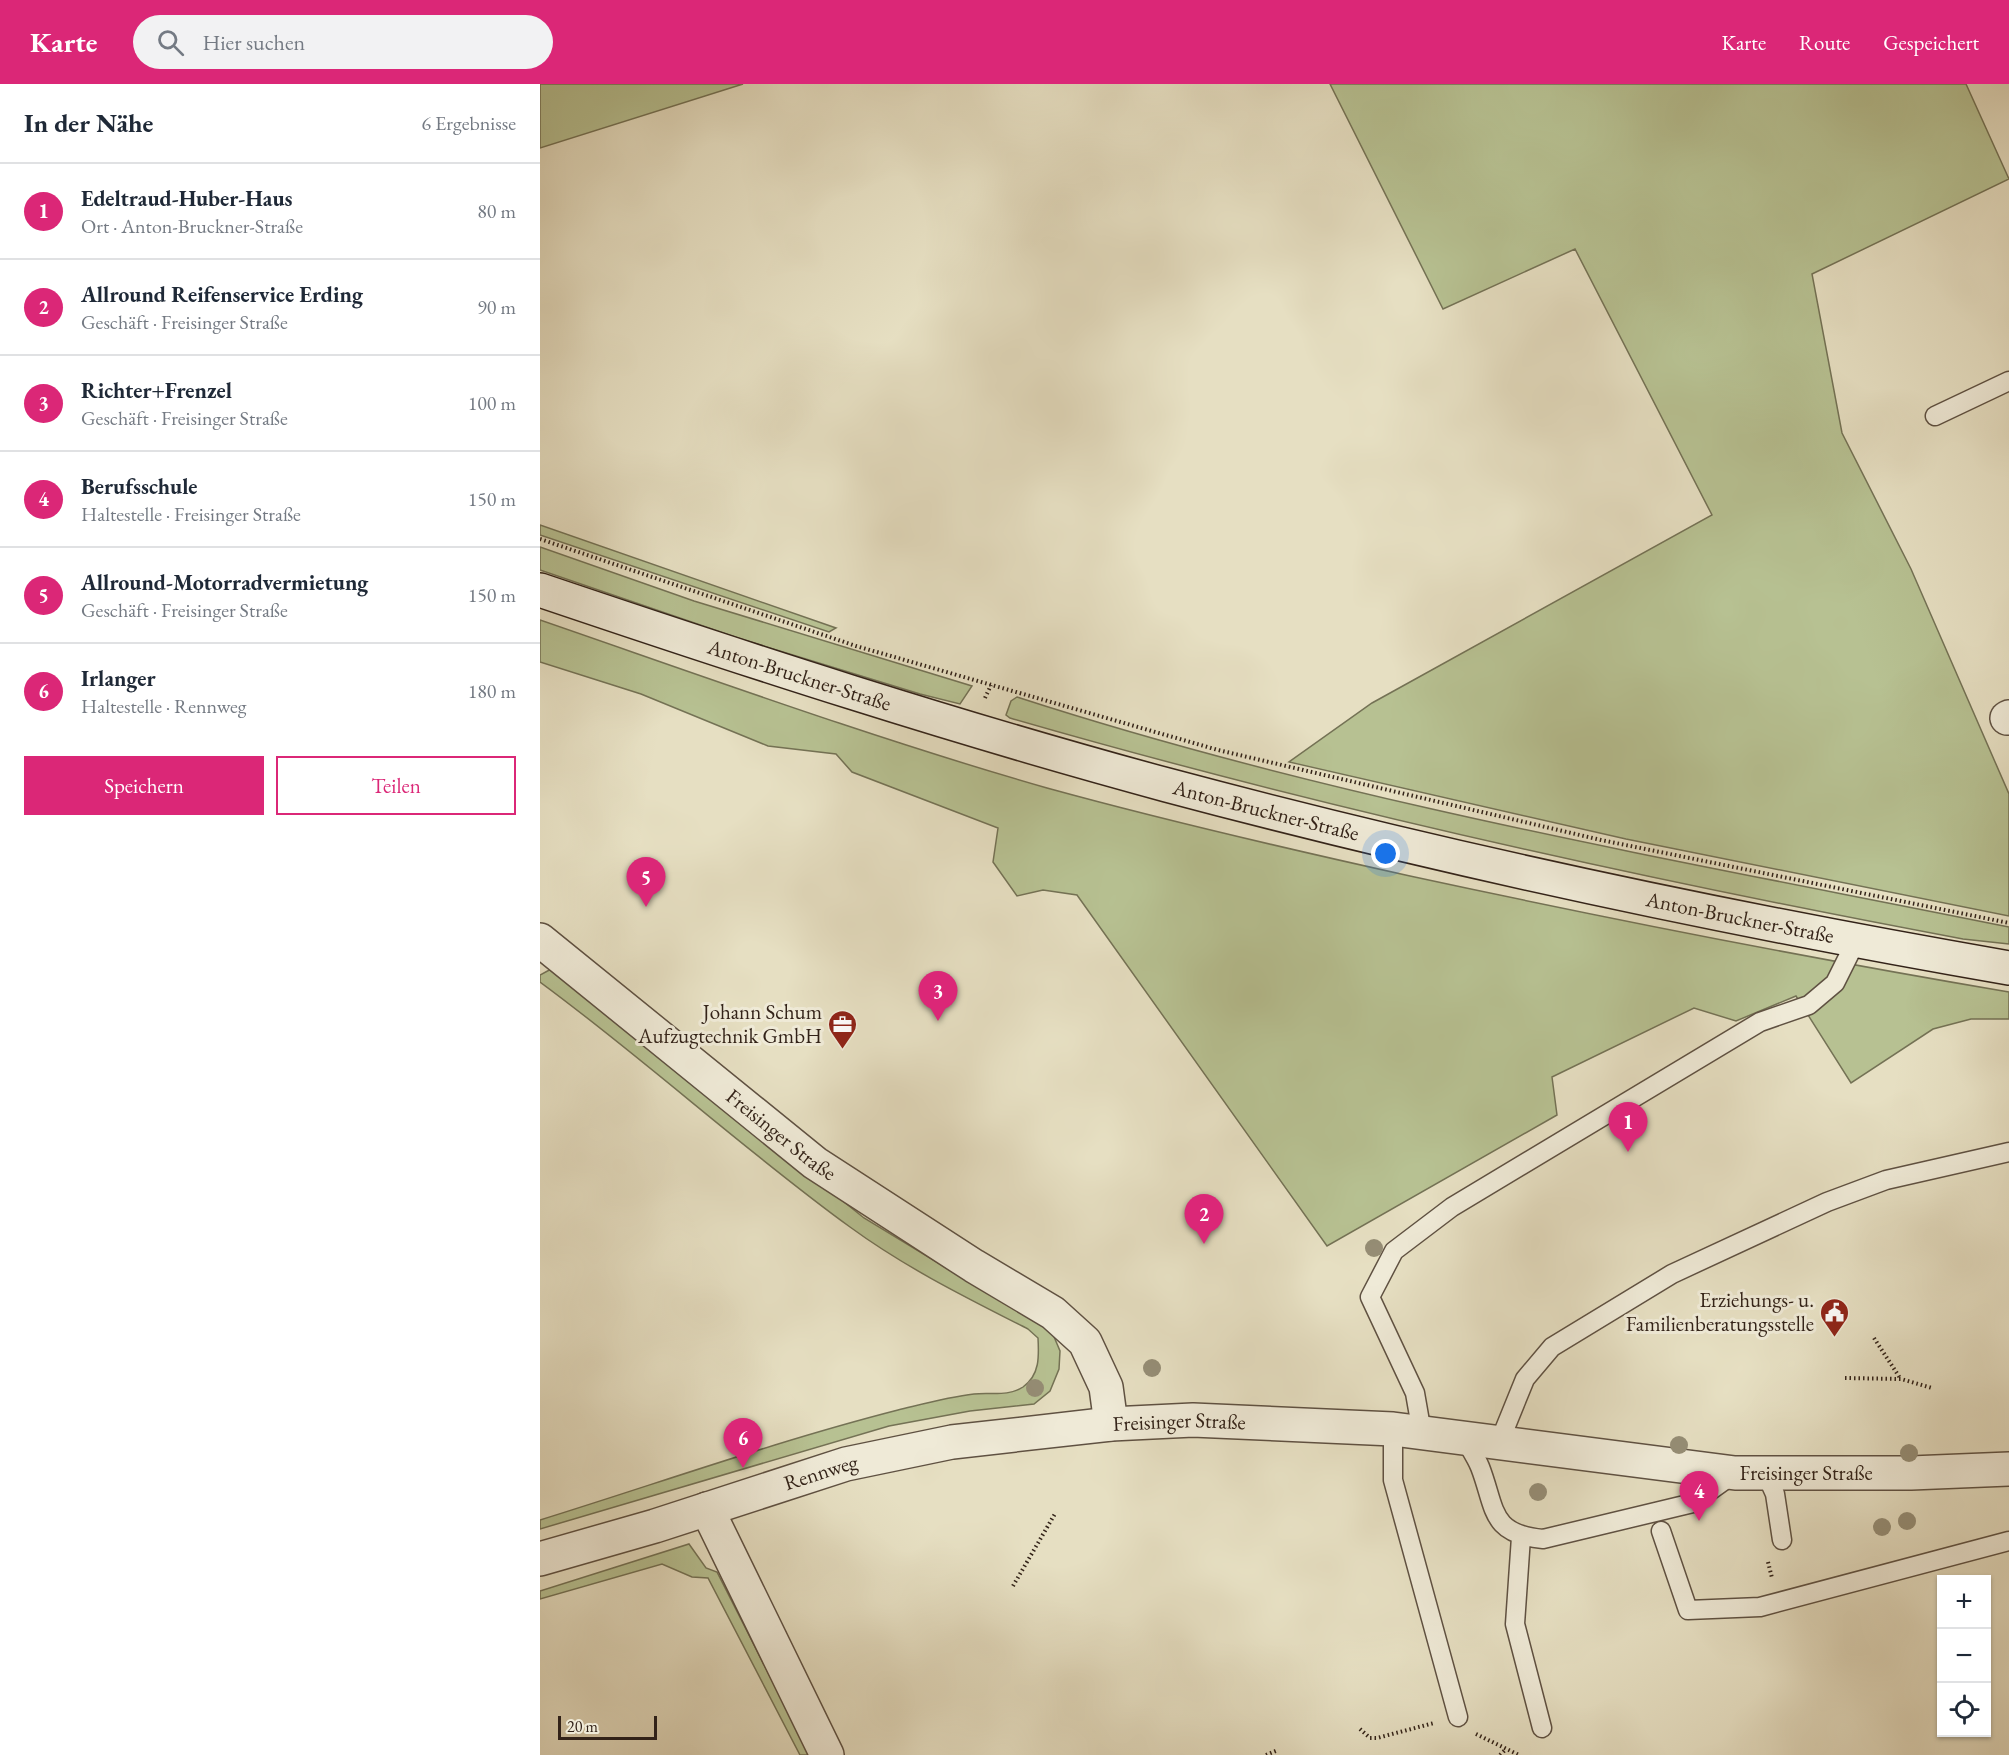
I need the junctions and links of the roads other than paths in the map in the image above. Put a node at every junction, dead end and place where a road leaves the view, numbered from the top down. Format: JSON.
{"nodes":[{"id":1,"x":2009,"y":381,"type":"edge"},
{"id":2,"x":1935,"y":416,"type":"dead end"},
{"id":3,"x":540,"y":591,"type":"edge"},
{"id":4,"x":540,"y":940,"type":"edge"},
{"id":5,"x":1856,"y":941,"type":"junction"},
{"id":6,"x":2009,"y":968,"type":"edge"},
{"id":7,"x":2009,"y":1152,"type":"edge"},
{"id":8,"x":1112,"y":1424,"type":"junction"},
{"id":9,"x":1408,"y":1431,"type":"junction"},
{"id":10,"x":1464,"y":1438,"type":"junction"},
{"id":11,"x":1499,"y":1443,"type":"junction"},
{"id":12,"x":2009,"y":1469,"type":"edge"},
{"id":13,"x":1751,"y":1473,"type":"junction"},
{"id":14,"x":707,"y":1509,"type":"junction"},
{"id":15,"x":1661,"y":1531,"type":"dead end"},
{"id":16,"x":1521,"y":1537,"type":"junction"},
{"id":17,"x":1782,"y":1540,"type":"dead end"},
{"id":18,"x":2009,"y":1541,"type":"edge"},
{"id":19,"x":540,"y":1559,"type":"edge"},
{"id":20,"x":1458,"y":1717,"type":"road end"},
{"id":21,"x":1542,"y":1728,"type":"dead end"},
{"id":22,"x":827,"y":1755,"type":"edge"}],
"edges":[{"from":1,"to":2,"type":"lane"},
{"from":3,"to":5,"type":"street","name":"Anton-Bruckner-Straße"},
{"from":4,"to":8,"type":"street","name":"Freisinger Straße"},
{"from":5,"to":6,"type":"street","name":"Anton-Bruckner-Straße"},
{"from":5,"to":9,"type":"lane"},
{"from":7,"to":11,"type":"lane"},
{"from":8,"to":9,"type":"street","name":"Freisinger Straße"},
{"from":8,"to":14,"type":"street","name":"Rennweg"},
{"from":9,"to":10,"type":"street","name":"Freisinger Straße"},
{"from":9,"to":20,"type":"lane"},
{"from":10,"to":11,"type":"street","name":"Freisinger Straße"},
{"from":10,"to":16,"type":"lane"},
{"from":11,"to":13,"type":"street","name":"Freisinger Straße"},
{"from":12,"to":13,"type":"street","name":"Freisinger Straße"},
{"from":13,"to":16,"type":"lane"},
{"from":13,"to":17,"type":"lane"},
{"from":14,"to":19,"type":"street","name":"Rennweg"},
{"from":14,"to":22,"type":"street"},
{"from":15,"to":18,"type":"lane"},
{"from":16,"to":21,"type":"lane"}]}
